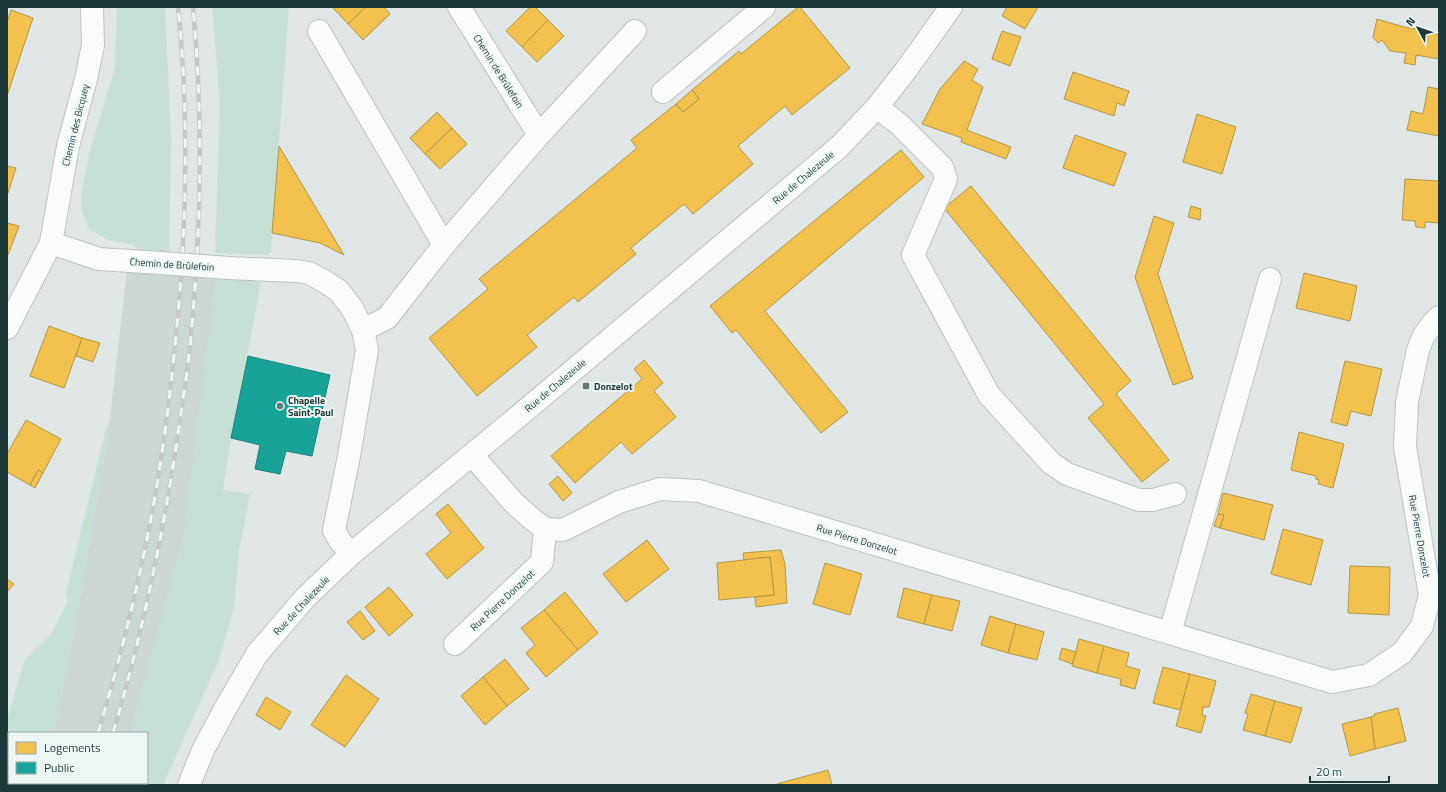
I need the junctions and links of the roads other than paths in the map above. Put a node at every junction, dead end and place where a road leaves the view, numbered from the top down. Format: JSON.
{"nodes":[{"id":1,"x":92,"y":7,"type":"edge"},
{"id":2,"x":459,"y":7,"type":"edge"},
{"id":3,"x":764,"y":7,"type":"edge"},
{"id":4,"x":951,"y":7,"type":"edge"},
{"id":5,"x":319,"y":31,"type":"dead end"},
{"id":6,"x":635,"y":31,"type":"dead end"},
{"id":7,"x":663,"y":92,"type":"dead end"},
{"id":8,"x":878,"y":106,"type":"junction"},
{"id":9,"x":539,"y":135,"type":"junction"},
{"id":10,"x":50,"y":243,"type":"junction"},
{"id":11,"x":444,"y":245,"type":"junction"},
{"id":12,"x":1270,"y":279,"type":"dead end"},
{"id":13,"x":1439,"y":317,"type":"edge"},
{"id":14,"x":7,"y":328,"type":"edge"},
{"id":15,"x":363,"y":330,"type":"junction"},
{"id":16,"x":472,"y":455,"type":"junction"},
{"id":17,"x":1175,"y":494,"type":"dead end"},
{"id":18,"x":545,"y":529,"type":"junction"},
{"id":19,"x":351,"y":554,"type":"junction"},
{"id":20,"x":1170,"y":634,"type":"junction"},
{"id":21,"x":455,"y":644,"type":"dead end"},
{"id":22,"x":189,"y":785,"type":"edge"}],
"edges":[{"from":1,"to":10,"type":"street","name":"Chemin des Bicquey"},
{"from":2,"to":9,"type":"street","name":"Chemin de Brûlefoin"},
{"from":3,"to":7,"type":"street"},
{"from":4,"to":8,"type":"street","name":"Rue de Chalezeule"},
{"from":5,"to":11,"type":"street"},
{"from":6,"to":9,"type":"street"},
{"from":8,"to":16,"type":"street","name":"Rue de Chalezeule"},
{"from":8,"to":17,"type":"street"},
{"from":9,"to":11,"type":"street"},
{"from":10,"to":14,"type":"street"},
{"from":10,"to":15,"type":"street","name":"Chemin de Brûlefoin","bridge":true},
{"from":11,"to":15,"type":"street"},
{"from":12,"to":20,"type":"street"},
{"from":13,"to":20,"type":"street","name":"Rue Pierre Donzelot"},
{"from":15,"to":19,"type":"street","name":"Chemin de Brûlefoin"},
{"from":16,"to":18,"type":"street"},
{"from":16,"to":19,"type":"street","name":"Rue de Chalezeule"},
{"from":18,"to":20,"type":"street","name":"Rue Pierre Donzelot"},
{"from":18,"to":21,"type":"street","name":"Rue Pierre Donzelot"},
{"from":19,"to":22,"type":"street","name":"Rue de Chalezeule"}]}
